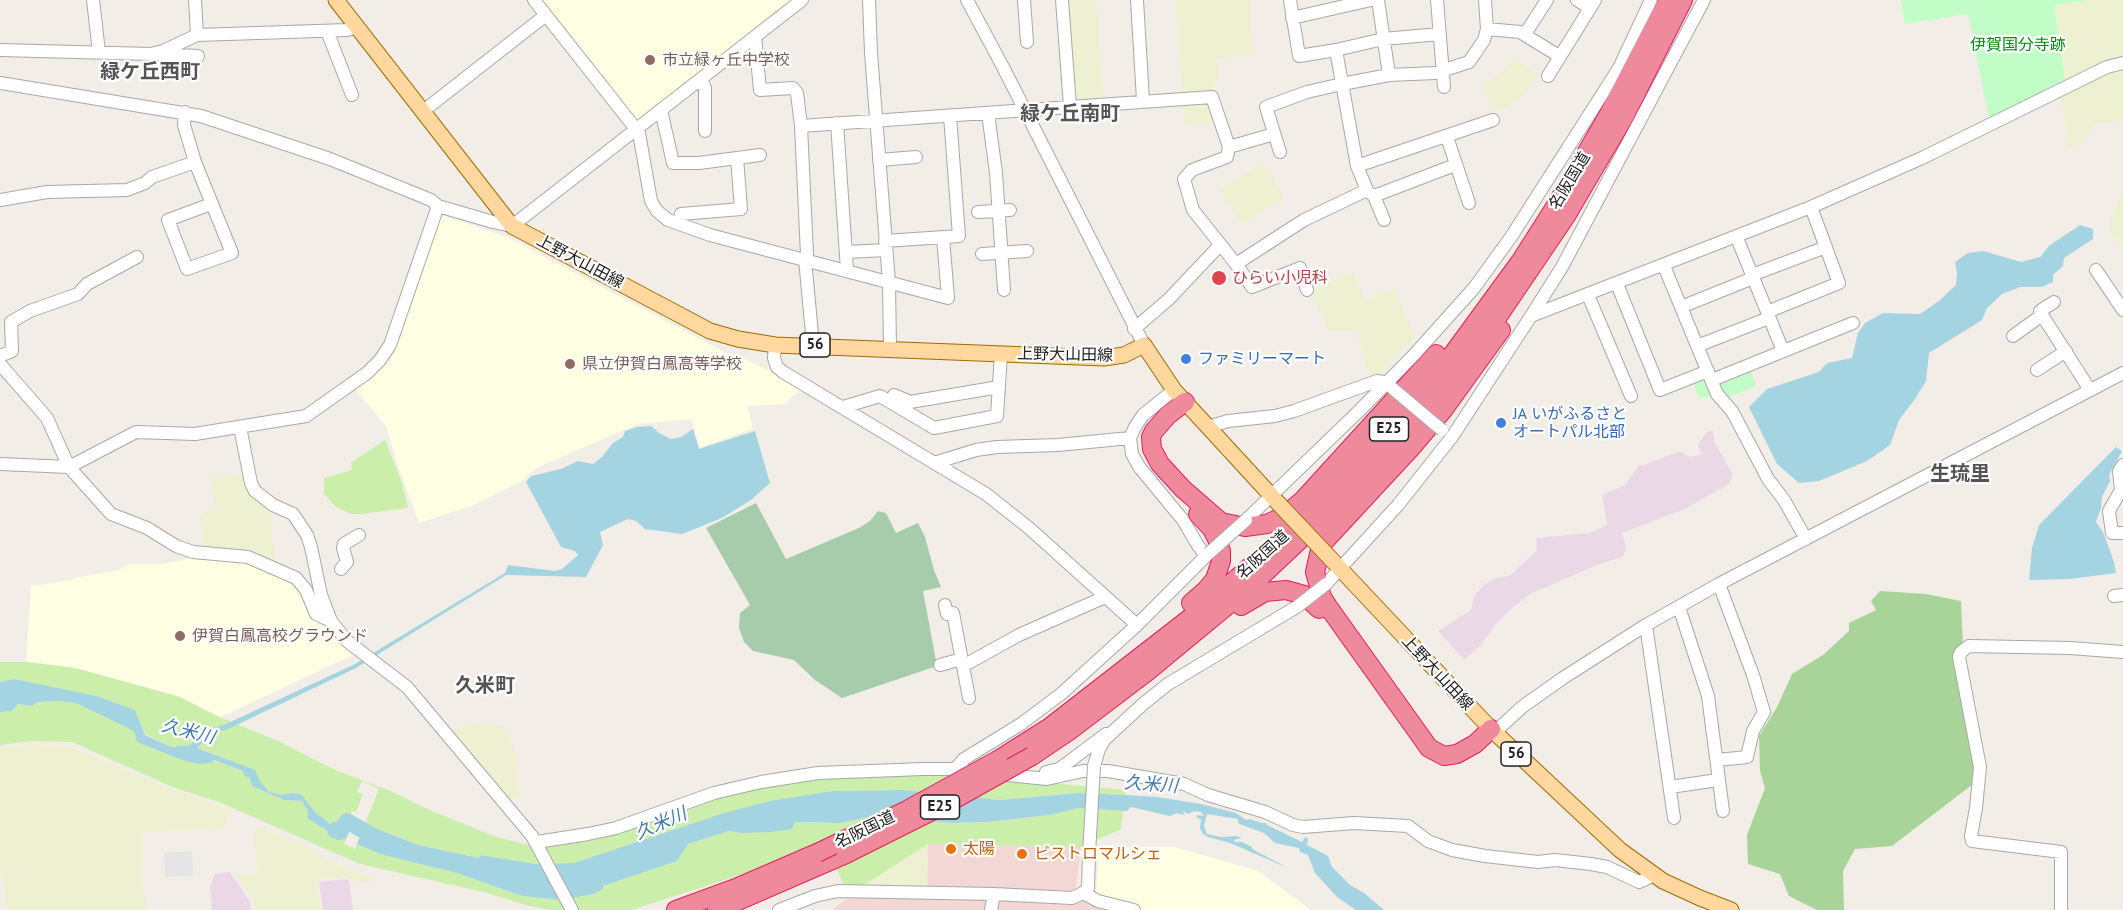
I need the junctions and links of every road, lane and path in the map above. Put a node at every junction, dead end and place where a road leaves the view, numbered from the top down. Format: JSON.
{"nodes":[{"id":1,"x":93,"y":0,"type":"edge"},
{"id":2,"x":195,"y":0,"type":"edge"},
{"id":3,"x":336,"y":0,"type":"edge"},
{"id":4,"x":534,"y":0,"type":"edge"},
{"id":5,"x":802,"y":0,"type":"edge"},
{"id":6,"x":869,"y":0,"type":"edge"},
{"id":7,"x":967,"y":0,"type":"edge"},
{"id":8,"x":1024,"y":0,"type":"edge"},
{"id":9,"x":1062,"y":0,"type":"edge"},
{"id":10,"x":1137,"y":0,"type":"edge"},
{"id":11,"x":1290,"y":0,"type":"edge"},
{"id":12,"x":1371,"y":0,"type":"edge"},
{"id":13,"x":1378,"y":0,"type":"edge"},
{"id":14,"x":1437,"y":0,"type":"edge"},
{"id":15,"x":1485,"y":0,"type":"edge"},
{"id":16,"x":1547,"y":0,"type":"edge"},
{"id":17,"x":1577,"y":0,"type":"edge"},
{"id":18,"x":1651,"y":0,"type":"edge"},
{"id":19,"x":1668,"y":0,"type":"edge"},
{"id":20,"x":1683,"y":0,"type":"edge"},
{"id":21,"x":1704,"y":0,"type":"edge"},
{"id":22,"x":1592,"y":4,"type":"edge"},
{"id":23,"x":546,"y":15,"type":"junction"},
{"id":24,"x":1292,"y":18,"type":"junction"},
{"id":25,"x":356,"y":27,"type":"junction"},
{"id":26,"x":1487,"y":29,"type":"junction"},
{"id":27,"x":330,"y":31,"type":"junction"},
{"id":28,"x":1440,"y":34,"type":"junction"},
{"id":29,"x":1525,"y":34,"type":"junction"},
{"id":30,"x":197,"y":35,"type":"junction"},
{"id":31,"x":755,"y":37,"type":"junction"},
{"id":32,"x":1383,"y":39,"type":"junction"},
{"id":33,"x":1027,"y":42,"type":"dead end"},
{"id":34,"x":0,"y":50,"type":"edge"},
{"id":35,"x":1336,"y":50,"type":"junction"},
{"id":36,"x":99,"y":52,"type":"junction"},
{"id":37,"x":151,"y":54,"type":"junction"},
{"id":38,"x":198,"y":56,"type":"dead end"},
{"id":39,"x":1559,"y":56,"type":"junction"},
{"id":40,"x":2123,"y":63,"type":"edge"},
{"id":41,"x":1443,"y":71,"type":"junction"},
{"id":42,"x":1389,"y":75,"type":"junction"},
{"id":43,"x":1548,"y":76,"type":"dead end"},
{"id":44,"x":701,"y":79,"type":"junction"},
{"id":45,"x":0,"y":83,"type":"edge"},
{"id":46,"x":1342,"y":84,"type":"junction"},
{"id":47,"x":1444,"y":87,"type":"dead end"},
{"id":48,"x":352,"y":95,"type":"dead end"},
{"id":49,"x":1143,"y":100,"type":"junction"},
{"id":50,"x":1070,"y":106,"type":"junction"},
{"id":51,"x":662,"y":110,"type":"junction"},
{"id":52,"x":1024,"y":110,"type":"junction"},
{"id":53,"x":185,"y":112,"type":"junction"},
{"id":54,"x":422,"y":112,"type":"junction"},
{"id":55,"x":988,"y":113,"type":"junction"},
{"id":56,"x":1609,"y":114,"type":"junction"},
{"id":57,"x":950,"y":116,"type":"junction"},
{"id":58,"x":876,"y":120,"type":"junction"},
{"id":59,"x":1493,"y":120,"type":"dead end"},
{"id":60,"x":837,"y":123,"type":"junction"},
{"id":61,"x":801,"y":126,"type":"junction"},
{"id":62,"x":636,"y":130,"type":"junction"},
{"id":63,"x":705,"y":131,"type":"dead end"},
{"id":64,"x":1274,"y":134,"type":"junction"},
{"id":65,"x":1448,"y":137,"type":"junction"},
{"id":66,"x":1229,"y":147,"type":"junction"},
{"id":67,"x":1280,"y":152,"type":"dead end"},
{"id":68,"x":759,"y":155,"type":"dead end"},
{"id":69,"x":916,"y":157,"type":"dead end"},
{"id":70,"x":737,"y":158,"type":"junction"},
{"id":71,"x":879,"y":160,"type":"junction"},
{"id":72,"x":195,"y":162,"type":"junction"},
{"id":73,"x":1455,"y":165,"type":"junction"},
{"id":74,"x":1357,"y":166,"type":"junction"},
{"id":75,"x":1370,"y":193,"type":"junction"},
{"id":76,"x":0,"y":200,"type":"edge"},
{"id":77,"x":1469,"y":203,"type":"dead end"},
{"id":78,"x":211,"y":204,"type":"junction"},
{"id":79,"x":438,"y":206,"type":"junction"},
{"id":80,"x":1811,"y":207,"type":"junction"},
{"id":81,"x":1004,"y":210,"type":"junction"},
{"id":82,"x":978,"y":212,"type":"dead end"},
{"id":83,"x":1566,"y":216,"type":"junction"},
{"id":84,"x":1384,"y":220,"type":"dead end"},
{"id":85,"x":679,"y":224,"type":"junction"},
{"id":86,"x":512,"y":226,"type":"junction"},
{"id":87,"x":942,"y":237,"type":"junction"},
{"id":88,"x":1737,"y":238,"type":"junction"},
{"id":89,"x":886,"y":245,"type":"junction"},
{"id":90,"x":1220,"y":245,"type":"junction"},
{"id":91,"x":1826,"y":247,"type":"junction"},
{"id":92,"x":1027,"y":251,"type":"dead end"},
{"id":93,"x":846,"y":252,"type":"junction"},
{"id":94,"x":1002,"y":253,"type":"junction"},
{"id":95,"x":982,"y":254,"type":"dead end"},
{"id":96,"x":137,"y":257,"type":"dead end"},
{"id":97,"x":806,"y":259,"type":"junction"},
{"id":98,"x":1236,"y":264,"type":"junction"},
{"id":99,"x":1664,"y":266,"type":"junction"},
{"id":100,"x":847,"y":270,"type":"junction"},
{"id":101,"x":2096,"y":270,"type":"dead end"},
{"id":102,"x":1753,"y":277,"type":"junction"},
{"id":103,"x":889,"y":282,"type":"junction"},
{"id":104,"x":1617,"y":284,"type":"junction"},
{"id":105,"x":1004,"y":290,"type":"dead end"},
{"id":106,"x":1307,"y":290,"type":"dead end"},
{"id":107,"x":1588,"y":295,"type":"junction"},
{"id":108,"x":2054,"y":302,"type":"dead end"},
{"id":109,"x":1681,"y":307,"type":"junction"},
{"id":110,"x":2123,"y":310,"type":"edge"},
{"id":111,"x":1768,"y":315,"type":"junction"},
{"id":112,"x":2042,"y":315,"type":"junction"},
{"id":113,"x":1531,"y":316,"type":"junction"},
{"id":114,"x":1852,"y":323,"type":"dead end"},
{"id":115,"x":1134,"y":329,"type":"junction"},
{"id":116,"x":2013,"y":336,"type":"dead end"},
{"id":117,"x":776,"y":345,"type":"junction"},
{"id":118,"x":813,"y":345,"type":"junction"},
{"id":119,"x":1143,"y":345,"type":"junction"},
{"id":120,"x":1697,"y":346,"type":"junction"},
{"id":121,"x":890,"y":348,"type":"junction"},
{"id":122,"x":1783,"y":351,"type":"junction"},
{"id":123,"x":2066,"y":351,"type":"junction"},
{"id":124,"x":1001,"y":354,"type":"junction"},
{"id":125,"x":0,"y":356,"type":"edge"},
{"id":126,"x":0,"y":364,"type":"edge"},
{"id":127,"x":2037,"y":370,"type":"dead end"},
{"id":128,"x":2123,"y":373,"type":"edge"},
{"id":129,"x":1710,"y":376,"type":"junction"},
{"id":130,"x":1389,"y":385,"type":"junction"},
{"id":131,"x":999,"y":387,"type":"junction"},
{"id":132,"x":2090,"y":390,"type":"junction"},
{"id":133,"x":1179,"y":396,"type":"junction"},
{"id":134,"x":1631,"y":396,"type":"dead end"},
{"id":135,"x":890,"y":402,"type":"junction"},
{"id":136,"x":843,"y":407,"type":"junction"},
{"id":137,"x":240,"y":427,"type":"junction"},
{"id":138,"x":1208,"y":428,"type":"junction"},
{"id":139,"x":1447,"y":433,"type":"junction"},
{"id":140,"x":1130,"y":438,"type":"junction"},
{"id":141,"x":934,"y":463,"type":"junction"},
{"id":142,"x":0,"y":464,"type":"edge"},
{"id":143,"x":2123,"y":465,"type":"edge"},
{"id":144,"x":69,"y":467,"type":"junction"},
{"id":145,"x":2122,"y":490,"type":"edge"},
{"id":146,"x":1275,"y":500,"type":"junction"},
{"id":147,"x":2123,"y":532,"type":"edge"},
{"id":148,"x":359,"y":535,"type":"dead end"},
{"id":149,"x":1806,"y":539,"type":"junction"},
{"id":150,"x":1208,"y":555,"type":"junction"},
{"id":151,"x":1336,"y":564,"type":"junction"},
{"id":152,"x":340,"y":569,"type":"dead end"},
{"id":153,"x":1719,"y":584,"type":"junction"},
{"id":154,"x":1105,"y":597,"type":"junction"},
{"id":155,"x":945,"y":605,"type":"dead end"},
{"id":156,"x":1679,"y":607,"type":"junction"},
{"id":157,"x":331,"y":621,"type":"junction"},
{"id":158,"x":1137,"y":625,"type":"junction"},
{"id":159,"x":1646,"y":626,"type":"junction"},
{"id":160,"x":2123,"y":652,"type":"edge"},
{"id":161,"x":963,"y":662,"type":"junction"},
{"id":162,"x":940,"y":664,"type":"dead end"},
{"id":163,"x":969,"y":698,"type":"dead end"},
{"id":164,"x":1120,"y":725,"type":"junction"},
{"id":165,"x":1050,"y":727,"type":"junction"},
{"id":166,"x":1069,"y":731,"type":"junction"},
{"id":167,"x":1492,"y":731,"type":"junction"},
{"id":168,"x":1717,"y":760,"type":"junction"},
{"id":169,"x":955,"y":769,"type":"junction"},
{"id":170,"x":1018,"y":777,"type":"junction"},
{"id":171,"x":1718,"y":780,"type":"junction"},
{"id":172,"x":1670,"y":787,"type":"junction"},
{"id":173,"x":1723,"y":811,"type":"dead end"},
{"id":174,"x":1674,"y":819,"type":"dead end"},
{"id":175,"x":538,"y":845,"type":"junction"},
{"id":176,"x":1651,"y":872,"type":"junction"},
{"id":177,"x":1083,"y":893,"type":"junction"},
{"id":178,"x":994,"y":894,"type":"junction"},
{"id":179,"x":572,"y":910,"type":"edge"},
{"id":180,"x":676,"y":910,"type":"edge"},
{"id":181,"x":717,"y":910,"type":"edge"},
{"id":182,"x":779,"y":910,"type":"edge"},
{"id":183,"x":991,"y":910,"type":"edge"},
{"id":184,"x":1088,"y":910,"type":"edge"},
{"id":185,"x":1134,"y":910,"type":"edge"},
{"id":186,"x":1731,"y":910,"type":"edge"},
{"id":187,"x":2061,"y":910,"type":"edge"}],
"edges":[{"from":1,"to":36,"type":"street"},
{"from":2,"to":30,"type":"street"},
{"from":3,"to":25,"type":"main road","name":"上野大山田線","number":"56"},
{"from":4,"to":23,"type":"street"},
{"from":5,"to":31,"type":"street"},
{"from":6,"to":58,"type":"street"},
{"from":7,"to":52,"type":"street"},
{"from":8,"to":33,"type":"street"},
{"from":9,"to":50,"type":"street"},
{"from":10,"to":49,"type":"street"},
{"from":11,"to":24,"type":"street"},
{"from":12,"to":24,"type":"street"},
{"from":13,"to":32,"type":"street"},
{"from":14,"to":28,"type":"street"},
{"from":15,"to":26,"type":"street"},
{"from":16,"to":29,"type":"street"},
{"from":17,"to":22,"type":"street"},
{"from":18,"to":130,"type":"street"},
{"from":19,"to":56,"type":"highway","name":"名阪国道","number":"E25"},
{"from":20,"to":83,"type":"highway","name":"名阪国道","number":"E25"},
{"from":21,"to":113,"type":"street"},
{"from":22,"to":39,"type":"street"},
{"from":23,"to":54,"type":"street"},
{"from":23,"to":62,"type":"street"},
{"from":24,"to":35,"type":"street"},
{"from":25,"to":27,"type":"street"},
{"from":25,"to":54,"type":"main road","name":"上野大山田線","number":"56"},
{"from":26,"to":29,"type":"street"},
{"from":26,"to":41,"type":"street"},
{"from":27,"to":30,"type":"street"},
{"from":27,"to":48,"type":"street"},
{"from":28,"to":32,"type":"street"},
{"from":28,"to":41,"type":"street"},
{"from":29,"to":39,"type":"street"},
{"from":30,"to":37,"type":"street"},
{"from":31,"to":44,"type":"street"},
{"from":31,"to":61,"type":"street"},
{"from":32,"to":35,"type":"street"},
{"from":32,"to":42,"type":"street"},
{"from":34,"to":36,"type":"street"},
{"from":35,"to":46,"type":"street"},
{"from":36,"to":37,"type":"street"},
{"from":37,"to":38,"type":"street"},
{"from":39,"to":43,"type":"street"},
{"from":40,"to":80,"type":"street"},
{"from":41,"to":42,"type":"street"},
{"from":41,"to":47,"type":"street"},
{"from":42,"to":46,"type":"street"},
{"from":44,"to":51,"type":"street"},
{"from":44,"to":63,"type":"street"},
{"from":45,"to":53,"type":"street"},
{"from":46,"to":64,"type":"street"},
{"from":46,"to":74,"type":"street"},
{"from":49,"to":50,"type":"street"},
{"from":49,"to":66,"type":"street"},
{"from":50,"to":52,"type":"street"},
{"from":51,"to":62,"type":"street"},
{"from":51,"to":70,"type":"street"},
{"from":52,"to":55,"type":"street"},
{"from":52,"to":115,"type":"street"},
{"from":53,"to":72,"type":"street"},
{"from":53,"to":79,"type":"street"},
{"from":54,"to":86,"type":"main road","name":"上野大山田線","number":"56"},
{"from":55,"to":57,"type":"street"},
{"from":55,"to":81,"type":"street"},
{"from":56,"to":133,"type":"highway"},
{"from":56,"to":165,"type":"highway","name":"名阪国道","number":"E25"},
{"from":57,"to":58,"type":"street"},
{"from":57,"to":87,"type":"street"},
{"from":58,"to":60,"type":"street"},
{"from":58,"to":71,"type":"street"},
{"from":59,"to":65,"type":"street"},
{"from":60,"to":61,"type":"street"},
{"from":60,"to":93,"type":"street"},
{"from":61,"to":97,"type":"street"},
{"from":62,"to":85,"type":"street"},
{"from":62,"to":86,"type":"street"},
{"from":64,"to":66,"type":"street"},
{"from":64,"to":67,"type":"street"},
{"from":65,"to":73,"type":"street"},
{"from":65,"to":74,"type":"street"},
{"from":66,"to":90,"type":"street"},
{"from":68,"to":70,"type":"street"},
{"from":69,"to":71,"type":"street"},
{"from":70,"to":85,"type":"street"},
{"from":71,"to":89,"type":"street"},
{"from":72,"to":76,"type":"street"},
{"from":72,"to":78,"type":"street"},
{"from":73,"to":75,"type":"street"},
{"from":73,"to":77,"type":"street"},
{"from":74,"to":75,"type":"street"},
{"from":75,"to":84,"type":"street"},
{"from":75,"to":98,"type":"street"},
{"from":78,"to":78,"type":"street"},
{"from":79,"to":86,"type":"street"},
{"from":79,"to":137,"type":"street"},
{"from":80,"to":88,"type":"street"},
{"from":80,"to":91,"type":"street"},
{"from":81,"to":82,"type":"street"},
{"from":81,"to":94,"type":"street"},
{"from":83,"to":166,"type":"highway","name":"名阪国道","number":"E25"},
{"from":83,"to":167,"type":"highway"},
{"from":85,"to":97,"type":"street"},
{"from":86,"to":117,"type":"main road","name":"上野大山田線","number":"56"},
{"from":87,"to":89,"type":"street"},
{"from":87,"to":103,"type":"street"},
{"from":88,"to":99,"type":"street"},
{"from":88,"to":102,"type":"street"},
{"from":89,"to":93,"type":"street"},
{"from":89,"to":103,"type":"street"},
{"from":90,"to":98,"type":"street"},
{"from":90,"to":115,"type":"street"},
{"from":91,"to":102,"type":"street"},
{"from":91,"to":111,"type":"street"},
{"from":92,"to":94,"type":"street"},
{"from":93,"to":100,"type":"street"},
{"from":94,"to":95,"type":"street"},
{"from":94,"to":105,"type":"street"},
{"from":96,"to":125,"type":"street"},
{"from":97,"to":100,"type":"street"},
{"from":97,"to":118,"type":"street"},
{"from":98,"to":106,"type":"street"},
{"from":99,"to":104,"type":"street"},
{"from":99,"to":109,"type":"street"},
{"from":100,"to":103,"type":"street"},
{"from":101,"to":110,"type":"street"},
{"from":102,"to":109,"type":"street"},
{"from":102,"to":111,"type":"street"},
{"from":103,"to":121,"type":"street"},
{"from":104,"to":107,"type":"street"},
{"from":104,"to":129,"type":"street"},
{"from":107,"to":113,"type":"street"},
{"from":107,"to":134,"type":"street"},
{"from":108,"to":112,"type":"street"},
{"from":109,"to":120,"type":"street"},
{"from":111,"to":120,"type":"street"},
{"from":111,"to":122,"type":"street"},
{"from":112,"to":116,"type":"street"},
{"from":112,"to":123,"type":"street"},
{"from":113,"to":139,"type":"street"},
{"from":114,"to":122,"type":"street"},
{"from":115,"to":119,"type":"street"},
{"from":117,"to":118,"type":"main road","name":"上野大山田線","number":"56"},
{"from":117,"to":136,"type":"street"},
{"from":118,"to":121,"type":"main road","name":"上野大山田線","number":"56"},
{"from":119,"to":124,"type":"main road","name":"上野大山田線","number":"56"},
{"from":119,"to":133,"type":"main road","name":"上野大山田線","number":"56"},
{"from":120,"to":129,"type":"street"},
{"from":121,"to":124,"type":"main road","name":"上野大山田線","number":"56"},
{"from":122,"to":129,"type":"street"},
{"from":123,"to":127,"type":"street"},
{"from":123,"to":132,"type":"street"},
{"from":124,"to":131,"type":"street"},
{"from":126,"to":144,"type":"street"},
{"from":128,"to":132,"type":"street"},
{"from":129,"to":149,"type":"street"},
{"from":130,"to":138,"type":"street"},
{"from":130,"to":139,"type":"street","bridge":true},
{"from":130,"to":146,"type":"street"},
{"from":131,"to":135,"type":"street"},
{"from":131,"to":135,"type":"street"},
{"from":132,"to":149,"type":"street"},
{"from":133,"to":138,"type":"main road","name":"上野大山田線","number":"56"},
{"from":133,"to":140,"type":"street"},
{"from":133,"to":165,"type":"highway"},
{"from":135,"to":136,"type":"street"},
{"from":136,"to":141,"type":"street"},
{"from":137,"to":144,"type":"street"},
{"from":137,"to":157,"type":"street"},
{"from":138,"to":146,"type":"main road","name":"上野大山田線","number":"56"},
{"from":139,"to":151,"type":"street"},
{"from":140,"to":141,"type":"street"},
{"from":140,"to":150,"type":"street"},
{"from":141,"to":154,"type":"street"},
{"from":142,"to":144,"type":"street"},
{"from":143,"to":145,"type":"street"},
{"from":144,"to":157,"type":"street"},
{"from":145,"to":147,"type":"street"},
{"from":146,"to":150,"type":"street","bridge":true},
{"from":146,"to":151,"type":"main road","name":"上野大山田線","number":"56","bridge":true},
{"from":148,"to":152,"type":"street"},
{"from":149,"to":153,"type":"street"},
{"from":150,"to":158,"type":"street"},
{"from":151,"to":164,"type":"street","bridge":true},
{"from":151,"to":167,"type":"main road","name":"上野大山田線","number":"56"},
{"from":153,"to":156,"type":"street"},
{"from":153,"to":168,"type":"street"},
{"from":154,"to":158,"type":"street"},
{"from":154,"to":161,"type":"street"},
{"from":155,"to":161,"type":"street"},
{"from":156,"to":159,"type":"street"},
{"from":156,"to":168,"type":"street"},
{"from":157,"to":175,"type":"street"},
{"from":158,"to":169,"type":"street"},
{"from":159,"to":167,"type":"street"},
{"from":159,"to":172,"type":"street"},
{"from":160,"to":187,"type":"street"},
{"from":161,"to":162,"type":"street"},
{"from":161,"to":163,"type":"street"},
{"from":164,"to":170,"type":"street"},
{"from":164,"to":177,"type":"street","bridge":true},
{"from":165,"to":180,"type":"highway","name":"名阪国道","number":"E25","bridge":true},
{"from":166,"to":167,"type":"highway"},
{"from":166,"to":181,"type":"highway","name":"名阪国道","number":"E25","bridge":true},
{"from":167,"to":176,"type":"main road","name":"上野大山田線","number":"56"},
{"from":168,"to":171,"type":"street"},
{"from":169,"to":170,"type":"street"},
{"from":169,"to":175,"type":"street"},
{"from":170,"to":176,"type":"street"},
{"from":171,"to":172,"type":"street"},
{"from":171,"to":173,"type":"street"},
{"from":172,"to":174,"type":"street"},
{"from":175,"to":179,"type":"street"},
{"from":176,"to":186,"type":"main road","name":"上野大山田線","number":"56"},
{"from":177,"to":178,"type":"street"},
{"from":177,"to":184,"type":"street"},
{"from":177,"to":185,"type":"street"},
{"from":178,"to":182,"type":"street"},
{"from":178,"to":183,"type":"street"}]}
